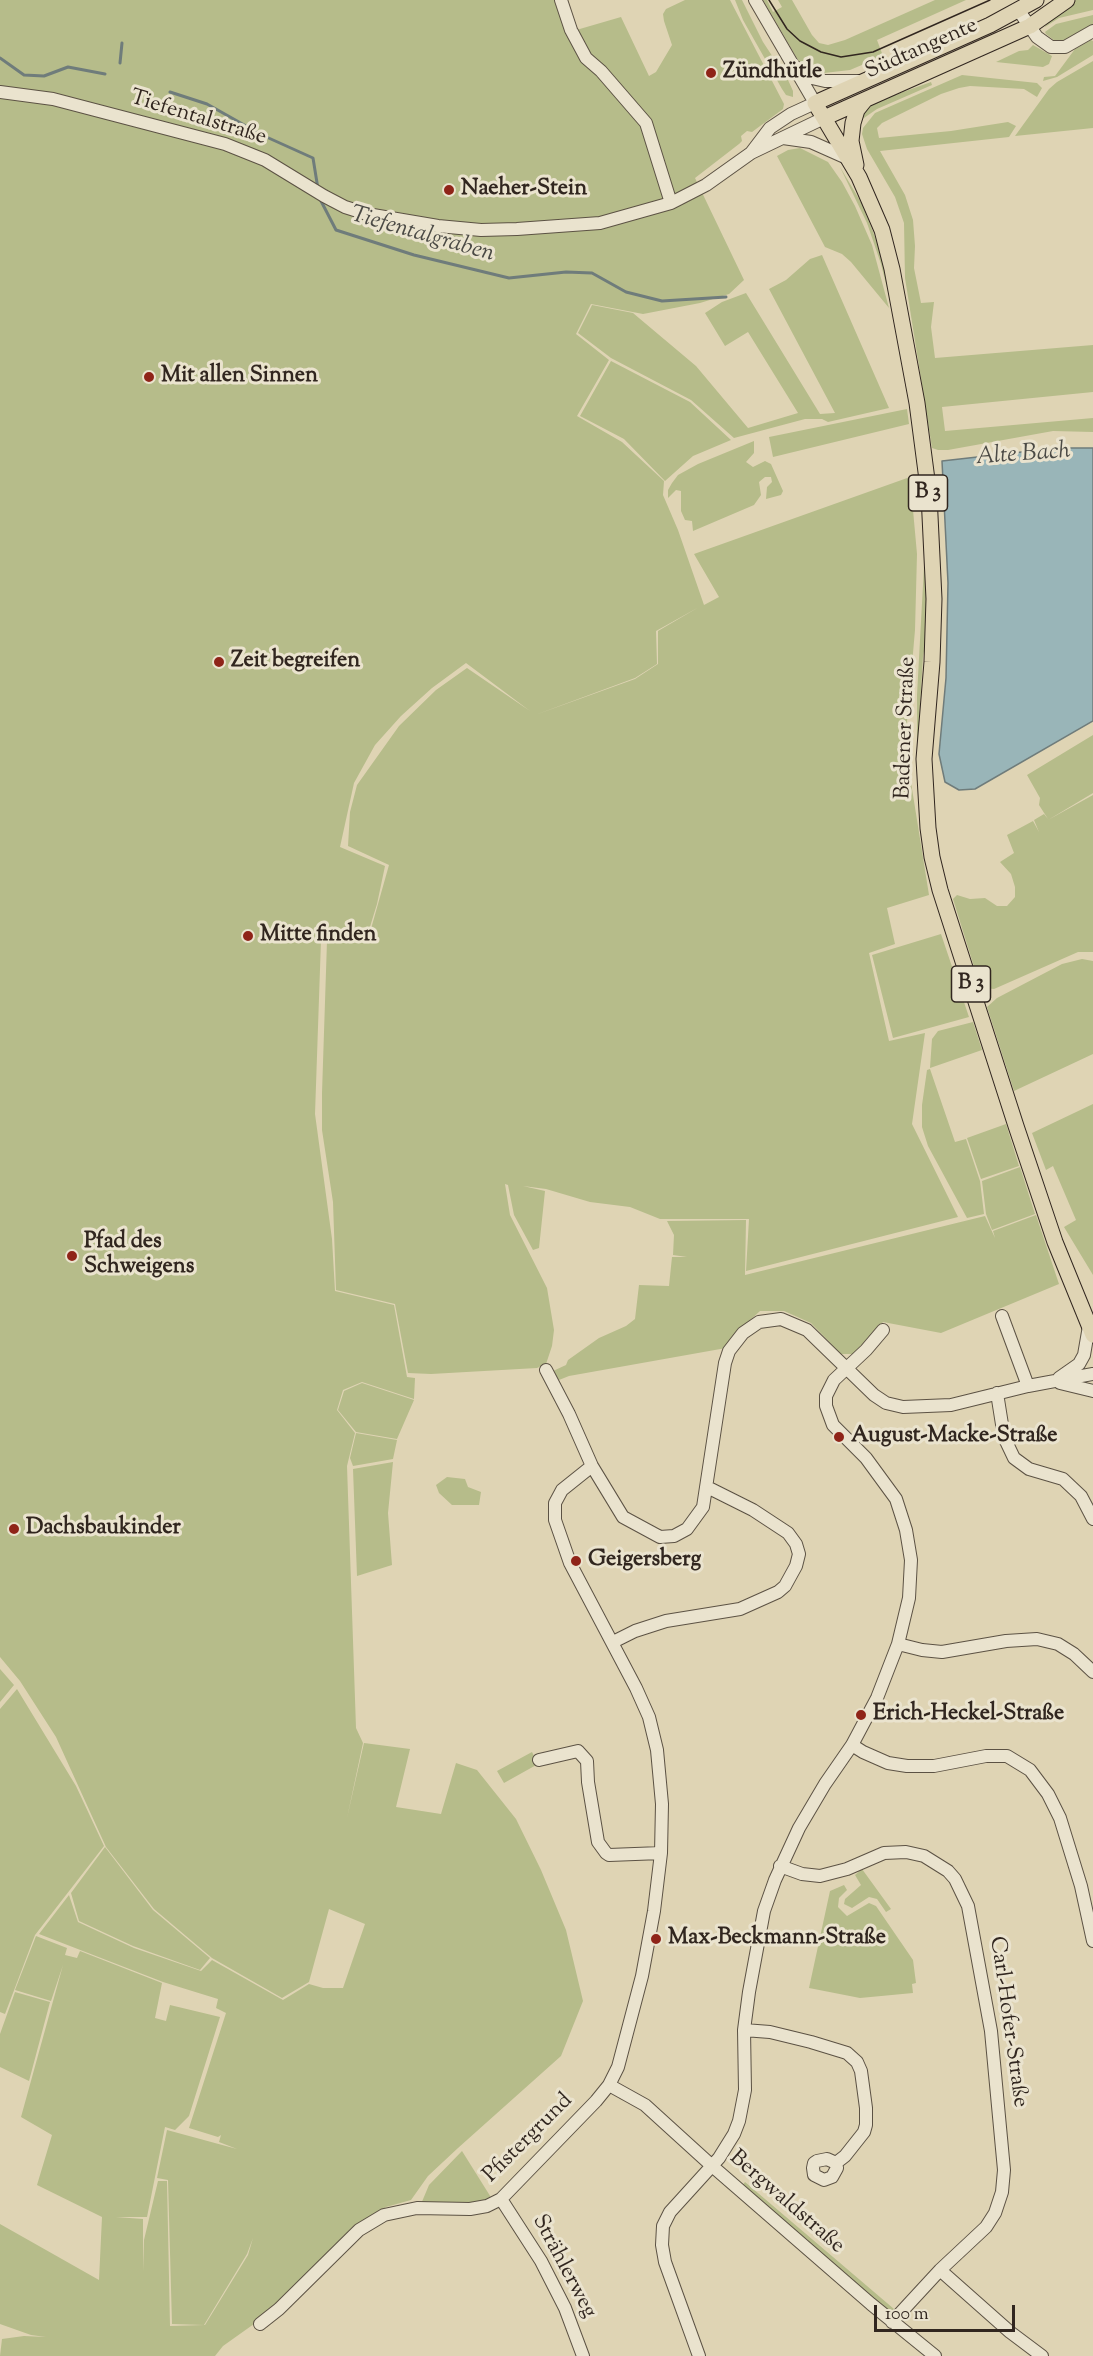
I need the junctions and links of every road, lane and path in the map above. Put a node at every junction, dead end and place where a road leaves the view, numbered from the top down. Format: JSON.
{"nodes":[{"id":1,"x":561,"y":0,"type":"edge"},
{"id":2,"x":755,"y":0,"type":"edge"},
{"id":3,"x":1036,"y":0,"type":"edge"},
{"id":4,"x":1067,"y":0,"type":"edge"},
{"id":5,"x":1019,"y":10,"type":"junction"},
{"id":6,"x":1030,"y":26,"type":"junction"},
{"id":7,"x":1093,"y":31,"type":"edge"},
{"id":8,"x":791,"y":63,"type":"junction"},
{"id":9,"x":867,"y":81,"type":"junction"},
{"id":10,"x":0,"y":92,"type":"edge"},
{"id":11,"x":865,"y":100,"type":"junction"},
{"id":12,"x":815,"y":104,"type":"junction"},
{"id":13,"x":824,"y":118,"type":"junction"},
{"id":14,"x":783,"y":138,"type":"junction"},
{"id":15,"x":751,"y":153,"type":"junction"},
{"id":16,"x":847,"y":158,"type":"junction"},
{"id":17,"x":859,"y":177,"type":"junction"},
{"id":18,"x":671,"y":203,"type":"junction"},
{"id":19,"x":1002,"y":1316,"type":"dead end"},
{"id":20,"x":883,"y":1330,"type":"dead end"},
{"id":21,"x":1091,"y":1331,"type":"edge"},
{"id":22,"x":846,"y":1369,"type":"junction"},
{"id":23,"x":546,"y":1370,"type":"dead end"},
{"id":24,"x":1093,"y":1374,"type":"edge"},
{"id":25,"x":1053,"y":1382,"type":"junction"},
{"id":26,"x":1028,"y":1386,"type":"junction"},
{"id":27,"x":1093,"y":1391,"type":"edge"},
{"id":28,"x":997,"y":1393,"type":"junction"},
{"id":29,"x":592,"y":1466,"type":"junction"},
{"id":30,"x":707,"y":1487,"type":"junction"},
{"id":31,"x":1093,"y":1519,"type":"edge"},
{"id":32,"x":612,"y":1642,"type":"junction"},
{"id":33,"x":898,"y":1644,"type":"junction"},
{"id":34,"x":1093,"y":1672,"type":"edge"},
{"id":35,"x":852,"y":1745,"type":"junction"},
{"id":36,"x":539,"y":1760,"type":"dead end"},
{"id":37,"x":661,"y":1853,"type":"junction"},
{"id":38,"x":780,"y":1866,"type":"junction"},
{"id":39,"x":1093,"y":1941,"type":"edge"},
{"id":40,"x":744,"y":2030,"type":"junction"},
{"id":41,"x":609,"y":2085,"type":"junction"},
{"id":42,"x":836,"y":2163,"type":"dead end"},
{"id":43,"x":711,"y":2165,"type":"junction"},
{"id":44,"x":501,"y":2199,"type":"junction"},
{"id":45,"x":940,"y":2270,"type":"junction"},
{"id":46,"x":892,"y":2322,"type":"junction"},
{"id":47,"x":260,"y":2324,"type":"dead end"},
{"id":48,"x":583,"y":2356,"type":"edge"},
{"id":49,"x":699,"y":2356,"type":"edge"},
{"id":50,"x":935,"y":2356,"type":"edge"},
{"id":51,"x":1042,"y":2356,"type":"edge"}],
"edges":[{"from":1,"to":18,"type":"street"},
{"from":2,"to":8,"type":"street"},
{"from":3,"to":5,"type":"main road","name":"Südtangente"},
{"from":4,"to":6,"type":"main road","name":"Südtangente"},
{"from":5,"to":6,"type":"street"},
{"from":5,"to":9,"type":"main road","name":"Südtangente"},
{"from":6,"to":7,"type":"street"},
{"from":6,"to":11,"type":"main road","name":"Südtangente"},
{"from":8,"to":9,"type":"street"},
{"from":8,"to":12,"type":"street"},
{"from":9,"to":12,"type":"main road","name":"Südtangente"},
{"from":10,"to":18,"type":"street","name":"Tiefentalstraße"},
{"from":11,"to":13,"type":"main road","name":"Südtangente"},
{"from":11,"to":17,"type":"main road","name":"Badener Straße"},
{"from":12,"to":13,"type":"main road","name":"Badener Straße","number":"B 3"},
{"from":12,"to":15,"type":"street","name":"Tiefentalstraße"},
{"from":13,"to":14,"type":"street","name":"Tiefentalstraße"},
{"from":13,"to":16,"type":"main road","name":"Badener Straße","number":"B 3"},
{"from":14,"to":15,"type":"street","name":"Tiefentalstraße"},
{"from":14,"to":16,"type":"street"},
{"from":15,"to":18,"type":"street","name":"Tiefentalstraße"},
{"from":16,"to":17,"type":"main road","name":"Badener Straße","number":"B 3"},
{"from":17,"to":21,"type":"main road","name":"Badener Straße","number":"B 3"},
{"from":19,"to":26,"type":"street"},
{"from":20,"to":22,"type":"street"},
{"from":21,"to":25,"type":"street"},
{"from":22,"to":28,"type":"street"},
{"from":22,"to":30,"type":"street"},
{"from":22,"to":33,"type":"street"},
{"from":23,"to":29,"type":"street"},
{"from":24,"to":25,"type":"street"},
{"from":25,"to":26,"type":"street"},
{"from":25,"to":27,"type":"street"},
{"from":26,"to":28,"type":"street"},
{"from":28,"to":31,"type":"street"},
{"from":29,"to":30,"type":"street"},
{"from":29,"to":32,"type":"street"},
{"from":30,"to":32,"type":"street"},
{"from":32,"to":37,"type":"street"},
{"from":33,"to":34,"type":"street"},
{"from":33,"to":35,"type":"street"},
{"from":35,"to":38,"type":"street"},
{"from":35,"to":39,"type":"street"},
{"from":36,"to":37,"type":"street"},
{"from":37,"to":41,"type":"street"},
{"from":38,"to":40,"type":"street"},
{"from":38,"to":45,"type":"street","name":"Carl-Hofer-Straße"},
{"from":40,"to":42,"type":"street"},
{"from":40,"to":43,"type":"street"},
{"from":41,"to":43,"type":"street","name":"Bergwaldstraße"},
{"from":41,"to":44,"type":"street","name":"Pfistergrund"},
{"from":43,"to":46,"type":"street","name":"Bergwaldstraße"},
{"from":43,"to":49,"type":"street"},
{"from":44,"to":47,"type":"street","name":"Pfistergrund"},
{"from":44,"to":48,"type":"street","name":"Strählerweg"},
{"from":45,"to":46,"type":"street","name":"Carl-Hofer-Straße"},
{"from":45,"to":51,"type":"street"},
{"from":46,"to":50,"type":"street","name":"Bergwaldstraße"}]}
